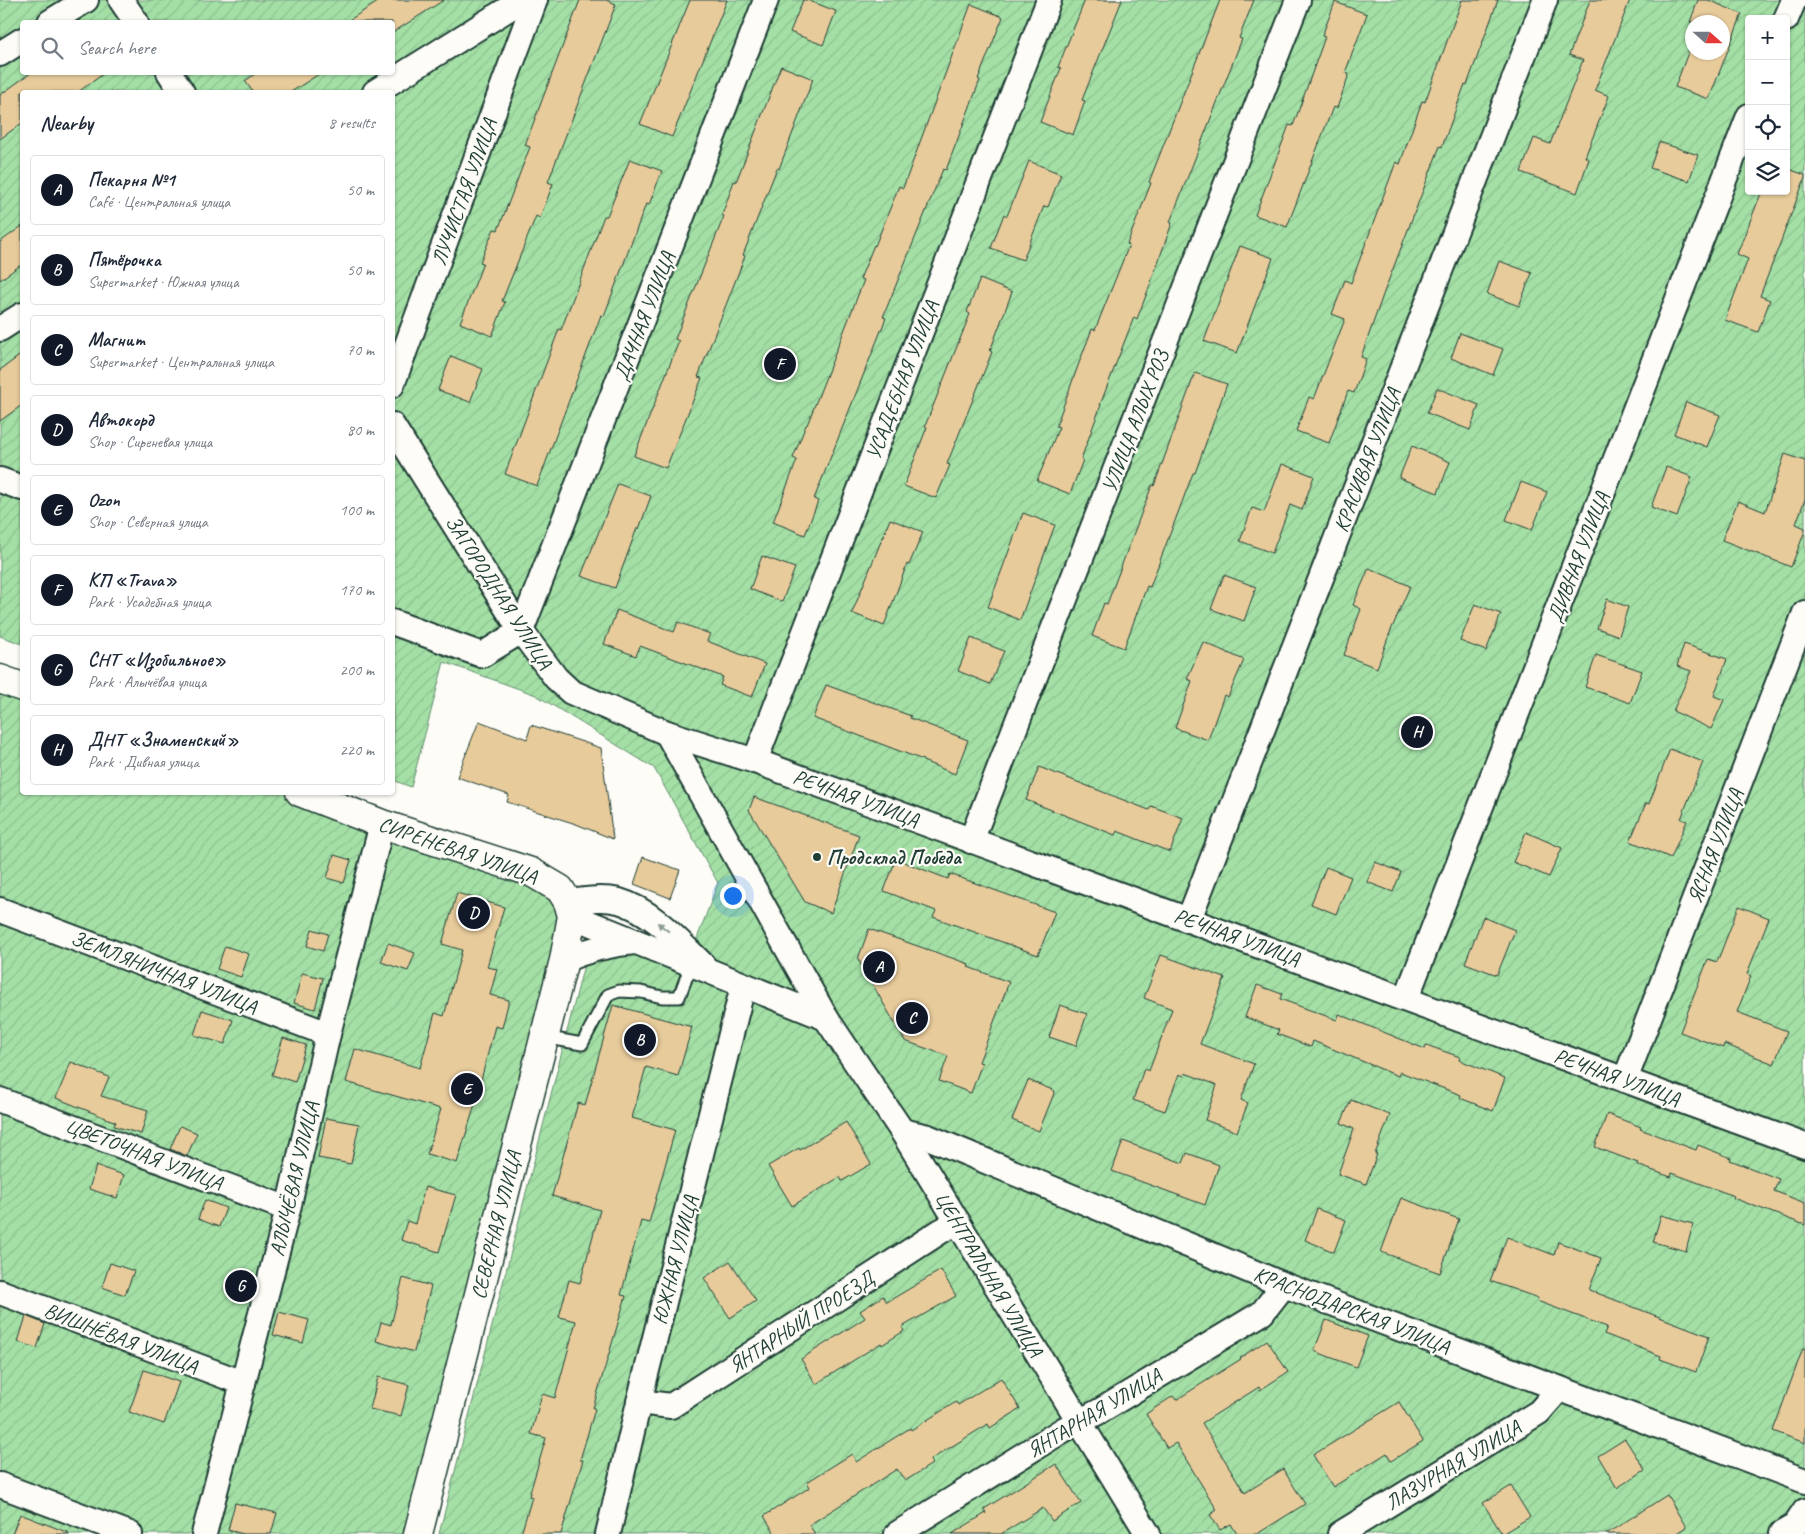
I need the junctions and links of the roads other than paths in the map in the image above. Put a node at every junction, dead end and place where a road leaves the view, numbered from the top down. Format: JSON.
{"nodes":[{"id":1,"x":86,"y":0,"type":"edge"},
{"id":2,"x":121,"y":0,"type":"edge"},
{"id":3,"x":522,"y":0,"type":"edge"},
{"id":4,"x":535,"y":0,"type":"edge"},
{"id":5,"x":766,"y":0,"type":"edge"},
{"id":6,"x":1049,"y":0,"type":"edge"},
{"id":7,"x":1298,"y":0,"type":"edge"},
{"id":8,"x":1545,"y":0,"type":"edge"},
{"id":9,"x":1794,"y":0,"type":"edge"},
{"id":10,"x":1788,"y":15,"type":"edge"},
{"id":11,"x":53,"y":20,"type":"edge"},
{"id":12,"x":135,"y":20,"type":"edge"},
{"id":13,"x":20,"y":41,"type":"edge"},
{"id":14,"x":0,"y":54,"type":"edge"},
{"id":15,"x":171,"y":75,"type":"edge"},
{"id":16,"x":181,"y":90,"type":"edge"},
{"id":17,"x":378,"y":90,"type":"edge"},
{"id":18,"x":1745,"y":126,"type":"edge"},
{"id":19,"x":20,"y":316,"type":"edge"},
{"id":20,"x":0,"y":329,"type":"edge"},
{"id":21,"x":395,"y":377,"type":"edge"},
{"id":22,"x":395,"y":430,"type":"edge"},
{"id":23,"x":0,"y":480,"type":"edge"},
{"id":24,"x":20,"y":487,"type":"edge"},
{"id":25,"x":1805,"y":613,"type":"edge"},
{"id":26,"x":395,"y":623,"type":"edge"},
{"id":27,"x":521,"y":631,"type":"junction"},
{"id":28,"x":0,"y":679,"type":"edge"},
{"id":29,"x":20,"y":686,"type":"edge"},
{"id":30,"x":666,"y":733,"type":"junction"},
{"id":31,"x":755,"y":761,"type":"junction"},
{"id":32,"x":308,"y":795,"type":"edge"},
{"id":33,"x":382,"y":824,"type":"junction"},
{"id":34,"x":971,"y":841,"type":"junction"},
{"id":35,"x":570,"y":909,"type":"junction"},
{"id":36,"x":0,"y":910,"type":"edge"},
{"id":37,"x":1189,"y":920,"type":"junction"},
{"id":38,"x":636,"y":942,"type":"junction"},
{"id":39,"x":564,"y":960,"type":"junction"},
{"id":40,"x":701,"y":969,"type":"junction"},
{"id":41,"x":743,"y":986,"type":"junction"},
{"id":42,"x":1406,"y":999,"type":"junction"},
{"id":43,"x":826,"y":1018,"type":"junction"},
{"id":44,"x":328,"y":1034,"type":"junction"},
{"id":45,"x":544,"y":1037,"type":"junction"},
{"id":46,"x":1625,"y":1080,"type":"junction"},
{"id":47,"x":0,"y":1100,"type":"edge"},
{"id":48,"x":902,"y":1131,"type":"junction"},
{"id":49,"x":1805,"y":1146,"type":"edge"},
{"id":50,"x":288,"y":1209,"type":"junction"},
{"id":51,"x":958,"y":1222,"type":"junction"},
{"id":52,"x":1284,"y":1285,"type":"junction"},
{"id":53,"x":0,"y":1292,"type":"edge"},
{"id":54,"x":243,"y":1383,"type":"junction"},
{"id":55,"x":1559,"y":1389,"type":"junction"},
{"id":56,"x":639,"y":1402,"type":"junction"},
{"id":57,"x":1080,"y":1422,"type":"junction"},
{"id":58,"x":1805,"y":1481,"type":"edge"},
{"id":59,"x":0,"y":1485,"type":"edge"},
{"id":60,"x":1805,"y":1511,"type":"edge"},
{"id":61,"x":130,"y":1534,"type":"edge"},
{"id":62,"x":204,"y":1534,"type":"edge"},
{"id":63,"x":418,"y":1534,"type":"edge"},
{"id":64,"x":608,"y":1534,"type":"edge"},
{"id":65,"x":897,"y":1534,"type":"edge"},
{"id":66,"x":1148,"y":1534,"type":"edge"},
{"id":67,"x":1340,"y":1534,"type":"edge"},
{"id":68,"x":1782,"y":1534,"type":"edge"}],
"edges":[{"from":1,"to":11,"type":"street"},
{"from":2,"to":12,"type":"street"},
{"from":3,"to":17,"type":"street"},
{"from":4,"to":21,"type":"street","name":"ЛУЧИСТАЯ УЛИЦА"},
{"from":5,"to":27,"type":"street","name":"ДАЧНАЯ УЛИЦА"},
{"from":6,"to":31,"type":"street","name":"УСАДЕБНАЯ УЛИЦА"},
{"from":7,"to":34,"type":"street","name":"УЛИЦА АЛЫХ РОЗ"},
{"from":8,"to":37,"type":"street","name":"КРАСИВАЯ УЛИЦА"},
{"from":9,"to":10,"type":"street"},
{"from":13,"to":14,"type":"street"},
{"from":15,"to":16,"type":"street"},
{"from":18,"to":42,"type":"street","name":"ДИВНАЯ УЛИЦА"},
{"from":19,"to":20,"type":"street"},
{"from":22,"to":27,"type":"street","name":"ЗАГОРОДНАЯ УЛИЦА"},
{"from":23,"to":24,"type":"street"},
{"from":25,"to":46,"type":"street","name":"ЯСНАЯ УЛИЦА"},
{"from":26,"to":27,"type":"street"},
{"from":27,"to":30,"type":"street","name":"ЗАГОРОДНАЯ УЛИЦА"},
{"from":28,"to":29,"type":"street"},
{"from":30,"to":31,"type":"street","name":"РЕЧНАЯ УЛИЦА"},
{"from":30,"to":43,"type":"street","name":"ЦЕНТРАЛЬНАЯ УЛИЦА"},
{"from":31,"to":34,"type":"street","name":"РЕЧНАЯ УЛИЦА"},
{"from":32,"to":33,"type":"street","name":"СИРЕНЕВАЯ УЛИЦА"},
{"from":33,"to":35,"type":"street","name":"СИРЕНЕВАЯ УЛИЦА"},
{"from":33,"to":44,"type":"street","name":"АЛЫЧЁВАЯ УЛИЦА"},
{"from":34,"to":37,"type":"street","name":"РЕЧНАЯ УЛИЦА"},
{"from":35,"to":38,"type":"street"},
{"from":35,"to":39,"type":"street","name":"СЕВЕРНАЯ УЛИЦА"},
{"from":40,"to":35,"type":"street","one_way":true},
{"from":36,"to":44,"type":"street","name":"ЗЕМЛЯНИЧНАЯ УЛИЦА"},
{"from":37,"to":42,"type":"street","name":"РЕЧНАЯ УЛИЦА"},
{"from":38,"to":39,"type":"street"},
{"from":38,"to":40,"type":"street"},
{"from":39,"to":45,"type":"street","name":"СЕВЕРНАЯ УЛИЦА"},
{"from":40,"to":41,"type":"street"},
{"from":40,"to":45,"type":"lane"},
{"from":41,"to":43,"type":"street"},
{"from":41,"to":56,"type":"street","name":"ЮЖНАЯ УЛИЦА"},
{"from":42,"to":46,"type":"street","name":"РЕЧНАЯ УЛИЦА"},
{"from":43,"to":48,"type":"street","name":"ЦЕНТРАЛЬНАЯ УЛИЦА"},
{"from":44,"to":50,"type":"street","name":"АЛЫЧЁВАЯ УЛИЦА"},
{"from":45,"to":63,"type":"street","name":"СЕВЕРНАЯ УЛИЦА"},
{"from":46,"to":49,"type":"street","name":"РЕЧНАЯ УЛИЦА"},
{"from":47,"to":50,"type":"street","name":"ЦВЕТОЧНАЯ УЛИЦА"},
{"from":48,"to":51,"type":"street","name":"ЦЕНТРАЛЬНАЯ УЛИЦА"},
{"from":48,"to":52,"type":"street","name":"КРАСНОДАРСКАЯ УЛИЦА"},
{"from":50,"to":54,"type":"street","name":"АЛЫЧЁВАЯ УЛИЦА"},
{"from":51,"to":56,"type":"street","name":"ЯНТАРНЫЙ ПРОЕЗД"},
{"from":51,"to":57,"type":"street","name":"ЦЕНТРАЛЬНАЯ УЛИЦА"},
{"from":52,"to":55,"type":"street","name":"КРАСНОДАРСКАЯ УЛИЦА"},
{"from":52,"to":57,"type":"street","name":"ЯНТАРНАЯ УЛИЦА"},
{"from":53,"to":54,"type":"street","name":"ВИШНЁВАЯ УЛИЦА"},
{"from":54,"to":62,"type":"street","name":"АЛЫЧЁВАЯ УЛИЦА"},
{"from":55,"to":58,"type":"street","name":"КРАСНОДАРСКАЯ УЛИЦА"},
{"from":55,"to":67,"type":"street","name":"ЛАЗУРНАЯ УЛИЦА"},
{"from":56,"to":64,"type":"street","name":"ЮЖНАЯ УЛИЦА"},
{"from":57,"to":65,"type":"street","name":"ЯНТАРНАЯ УЛИЦА"},
{"from":57,"to":66,"type":"street","name":"ЦЕНТРАЛЬНАЯ УЛИЦА"},
{"from":59,"to":61,"type":"street"},
{"from":60,"to":68,"type":"street"}]}
